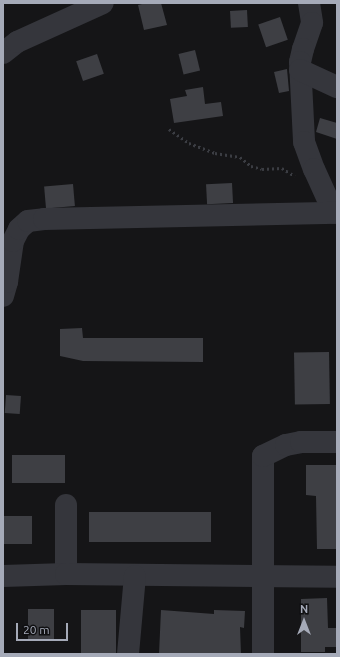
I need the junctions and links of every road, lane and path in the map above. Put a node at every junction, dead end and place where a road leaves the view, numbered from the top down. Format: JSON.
{"nodes":[{"id":1,"x":103,"y":3,"type":"edge"},
{"id":2,"x":309,"y":3,"type":"edge"},
{"id":3,"x":3,"y":53,"type":"edge"},
{"id":4,"x":300,"y":70,"type":"junction"},
{"id":5,"x":337,"y":87,"type":"edge"},
{"id":6,"x":168,"y":129,"type":"dead end"},
{"id":7,"x":300,"y":180,"type":"dead end"},
{"id":8,"x":336,"y":213,"type":"edge"},
{"id":9,"x":3,"y":296,"type":"edge"},
{"id":10,"x":337,"y":442,"type":"edge"},
{"id":11,"x":66,"y":505,"type":"dead end"},
{"id":12,"x":66,"y":574,"type":"junction"},
{"id":13,"x":3,"y":576,"type":"edge"},
{"id":14,"x":135,"y":576,"type":"junction"},
{"id":15,"x":264,"y":577,"type":"junction"},
{"id":16,"x":337,"y":577,"type":"edge"},
{"id":17,"x":128,"y":654,"type":"edge"},
{"id":18,"x":264,"y":654,"type":"edge"}],
"edges":[{"from":1,"to":3,"type":"street"},
{"from":2,"to":4,"type":"street"},
{"from":4,"to":5,"type":"street"},
{"from":4,"to":8,"type":"street"},
{"from":6,"to":7,"type":"path"},
{"from":8,"to":9,"type":"street"},
{"from":10,"to":15,"type":"street"},
{"from":11,"to":12,"type":"street"},
{"from":12,"to":13,"type":"street"},
{"from":12,"to":14,"type":"street"},
{"from":14,"to":15,"type":"street"},
{"from":14,"to":17,"type":"street"},
{"from":15,"to":16,"type":"street"},
{"from":15,"to":18,"type":"street"}]}
